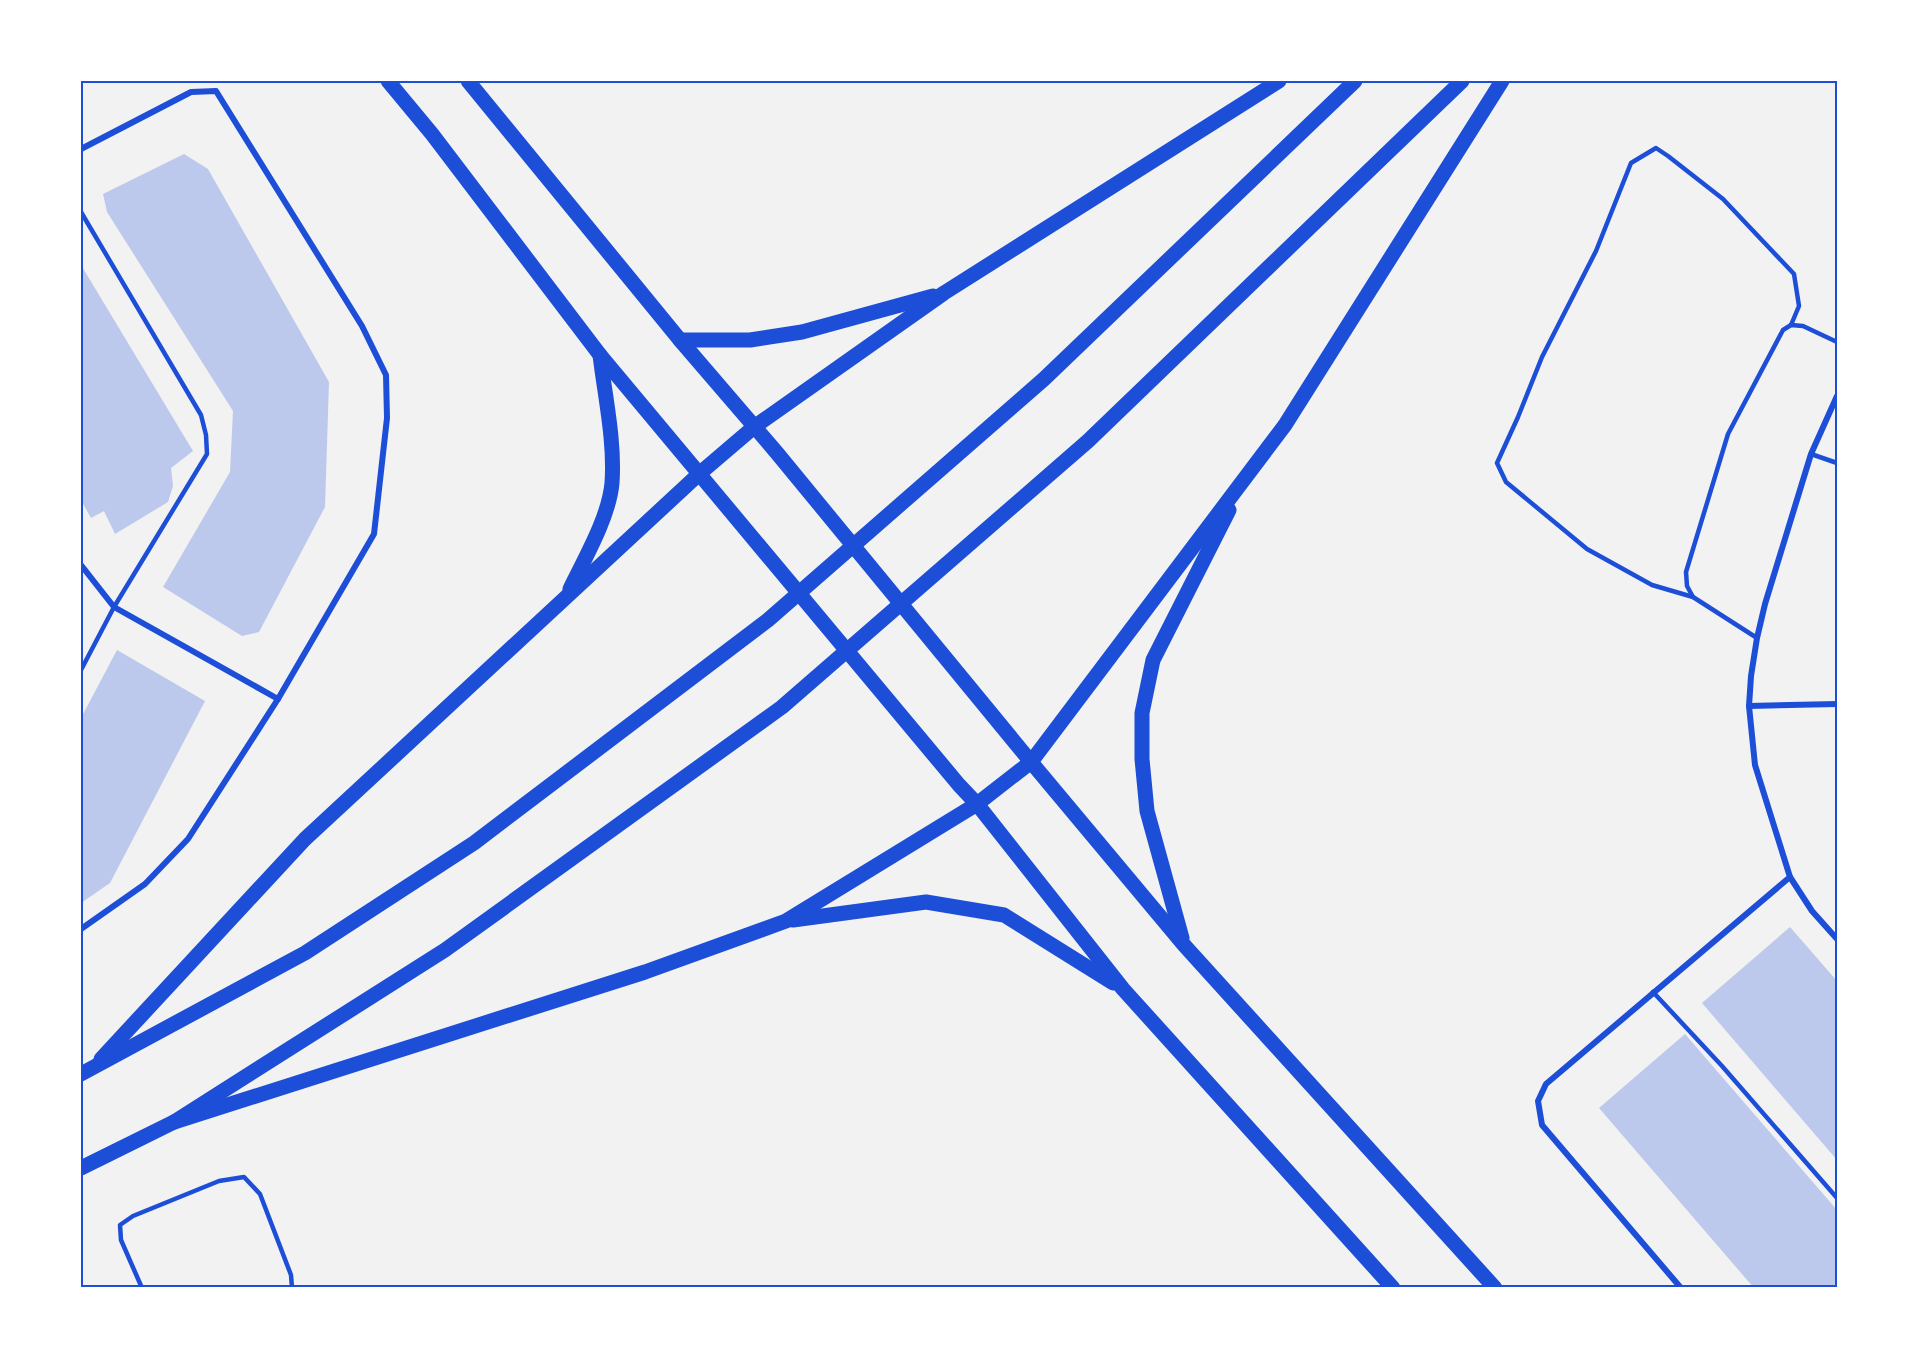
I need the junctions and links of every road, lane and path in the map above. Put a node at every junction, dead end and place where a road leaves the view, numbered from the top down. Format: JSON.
{"nodes":[{"id":1,"x":388,"y":81,"type":"edge"},
{"id":2,"x":468,"y":81,"type":"edge"},
{"id":3,"x":1279,"y":81,"type":"edge"},
{"id":4,"x":1355,"y":81,"type":"edge"},
{"id":5,"x":1462,"y":81,"type":"edge"},
{"id":6,"x":1502,"y":81,"type":"edge"},
{"id":7,"x":81,"y":149,"type":"edge"},
{"id":8,"x":81,"y":212,"type":"edge"},
{"id":9,"x":944,"y":293,"type":"junction"},
{"id":10,"x":1791,"y":325,"type":"junction"},
{"id":11,"x":680,"y":340,"type":"junction"},
{"id":12,"x":1837,"y":342,"type":"edge"},
{"id":13,"x":600,"y":355,"type":"junction"},
{"id":14,"x":1837,"y":396,"type":"edge"},
{"id":15,"x":754,"y":427,"type":"junction"},
{"id":16,"x":1811,"y":454,"type":"junction"},
{"id":17,"x":1837,"y":463,"type":"edge"},
{"id":18,"x":699,"y":474,"type":"junction"},
{"id":19,"x":1247,"y":475,"type":"junction"},
{"id":20,"x":81,"y":565,"type":"edge"},
{"id":21,"x":566,"y":597,"type":"junction"},
{"id":22,"x":1693,"y":597,"type":"junction"},
{"id":23,"x":114,"y":607,"type":"junction"},
{"id":24,"x":1757,"y":638,"type":"junction"},
{"id":25,"x":81,"y":670,"type":"edge"},
{"id":26,"x":278,"y":699,"type":"junction"},
{"id":27,"x":1837,"y":705,"type":"edge"},
{"id":28,"x":1749,"y":706,"type":"junction"},
{"id":29,"x":1031,"y":762,"type":"junction"},
{"id":30,"x":977,"y":804,"type":"junction"},
{"id":31,"x":1790,"y":877,"type":"junction"},
{"id":32,"x":786,"y":921,"type":"junction"},
{"id":33,"x":81,"y":929,"type":"edge"},
{"id":34,"x":1837,"y":939,"type":"edge"},
{"id":35,"x":1184,"y":945,"type":"junction"},
{"id":36,"x":1123,"y":989,"type":"junction"},
{"id":37,"x":1653,"y":992,"type":"junction"},
{"id":38,"x":87,"y":1071,"type":"edge"},
{"id":39,"x":174,"y":1122,"type":"junction"},
{"id":40,"x":81,"y":1168,"type":"edge"},
{"id":41,"x":1837,"y":1198,"type":"edge"},
{"id":42,"x":142,"y":1288,"type":"edge"},
{"id":43,"x":292,"y":1288,"type":"edge"},
{"id":44,"x":1393,"y":1288,"type":"edge"},
{"id":45,"x":1495,"y":1288,"type":"edge"},
{"id":46,"x":1681,"y":1288,"type":"edge"}],
"edges":[{"from":1,"to":13,"type":"main road"},
{"from":2,"to":11,"type":"main road"},
{"from":3,"to":9,"type":"main road"},
{"from":4,"to":38,"type":"main road"},
{"from":5,"to":39,"type":"main road"},
{"from":6,"to":19,"type":"main road"},
{"from":7,"to":26,"type":"street"},
{"from":8,"to":23,"type":"lane"},
{"from":9,"to":11,"type":"main road"},
{"from":9,"to":15,"type":"main road"},
{"from":10,"to":12,"type":"lane"},
{"from":10,"to":22,"type":"lane"},
{"from":10,"to":22,"type":"lane"},
{"from":11,"to":15,"type":"main road"},
{"from":13,"to":18,"type":"main road"},
{"from":13,"to":21,"type":"main road"},
{"from":14,"to":16,"type":"street"},
{"from":15,"to":18,"type":"main road"},
{"from":15,"to":29,"type":"main road"},
{"from":16,"to":17,"type":"lane"},
{"from":16,"to":24,"type":"street"},
{"from":18,"to":21,"type":"main road"},
{"from":18,"to":30,"type":"main road"},
{"from":19,"to":29,"type":"main road"},
{"from":19,"to":35,"type":"main road"},
{"from":20,"to":23,"type":"street"},
{"from":21,"to":38,"type":"main road"},
{"from":22,"to":24,"type":"lane"},
{"from":23,"to":25,"type":"lane"},
{"from":23,"to":26,"type":"street"},
{"from":24,"to":28,"type":"street"},
{"from":26,"to":33,"type":"street"},
{"from":27,"to":28,"type":"street"},
{"from":28,"to":31,"type":"street"},
{"from":29,"to":30,"type":"main road"},
{"from":29,"to":35,"type":"main road"},
{"from":30,"to":32,"type":"main road"},
{"from":30,"to":36,"type":"main road"},
{"from":31,"to":34,"type":"street"},
{"from":31,"to":37,"type":"street"},
{"from":32,"to":36,"type":"main road"},
{"from":32,"to":39,"type":"main road"},
{"from":35,"to":45,"type":"main road"},
{"from":36,"to":44,"type":"main road"},
{"from":37,"to":41,"type":"lane"},
{"from":37,"to":46,"type":"street"},
{"from":39,"to":40,"type":"main road"},
{"from":42,"to":43,"type":"lane"}]}
